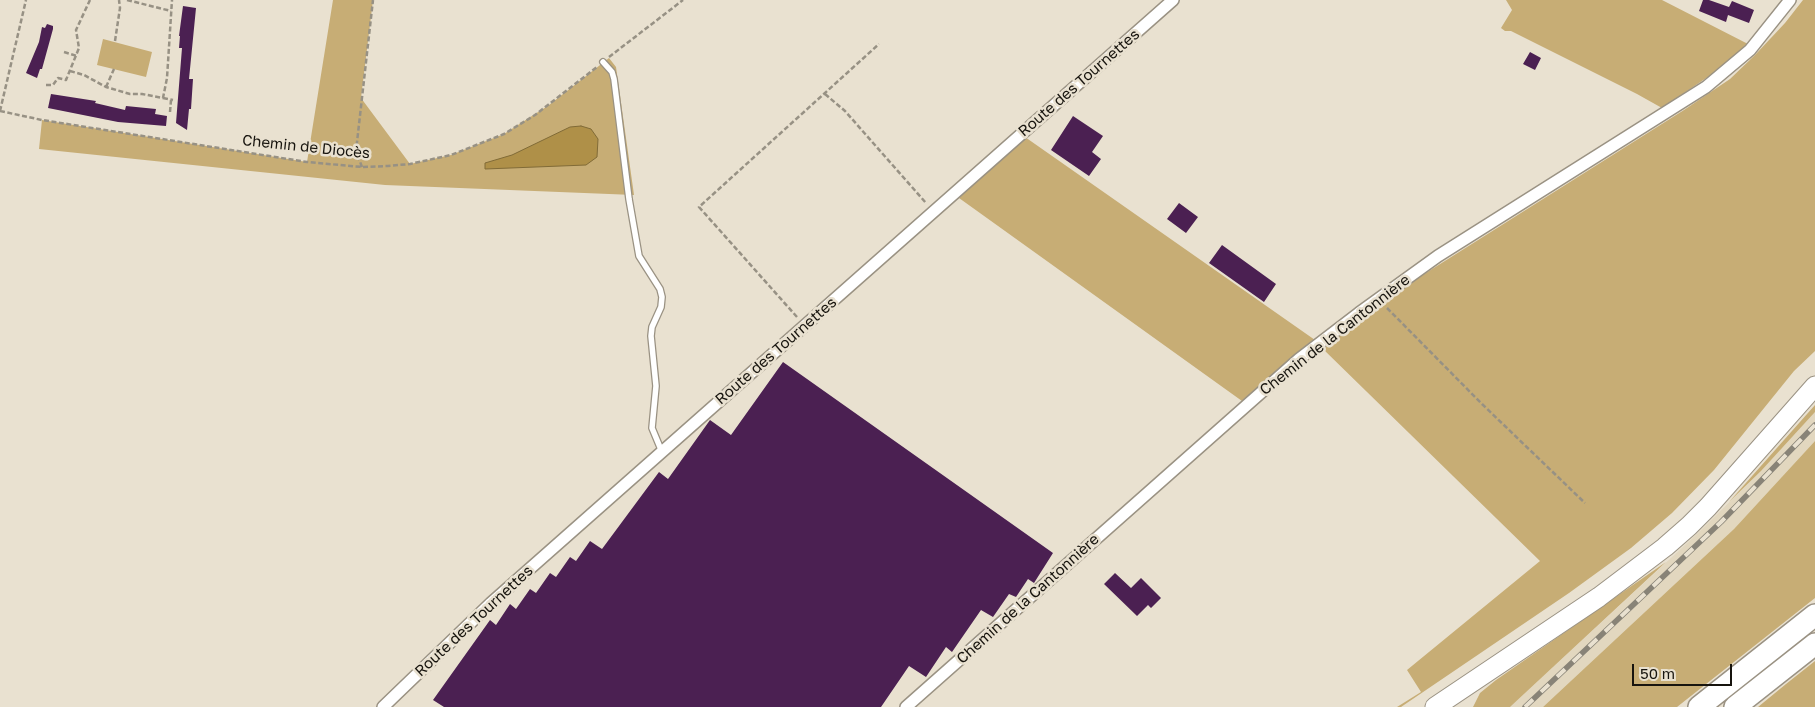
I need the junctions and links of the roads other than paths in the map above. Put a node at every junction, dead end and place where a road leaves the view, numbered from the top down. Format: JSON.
{"nodes":[{"id":1,"x":1173,"y":0,"type":"edge"},
{"id":2,"x":1790,"y":0,"type":"edge"},
{"id":3,"x":603,"y":62,"type":"road end"},
{"id":4,"x":1815,"y":386,"type":"edge"},
{"id":5,"x":662,"y":452,"type":"junction"},
{"id":6,"x":1815,"y":615,"type":"edge"},
{"id":7,"x":1815,"y":644,"type":"edge"},
{"id":8,"x":383,"y":707,"type":"edge"},
{"id":9,"x":906,"y":707,"type":"edge"},
{"id":10,"x":1435,"y":707,"type":"edge"},
{"id":11,"x":1699,"y":707,"type":"edge"},
{"id":12,"x":1735,"y":707,"type":"edge"}],
"edges":[{"from":1,"to":5,"type":"street","name":"Route des Tournettes"},
{"from":2,"to":9,"type":"street","name":"Chemin de la Cantonnière"},
{"from":3,"to":5,"type":"lane"},
{"from":4,"to":10,"type":"main road"},
{"from":5,"to":8,"type":"street","name":"Route des Tournettes"},
{"from":6,"to":11,"type":"highway"},
{"from":7,"to":12,"type":"highway"}]}
